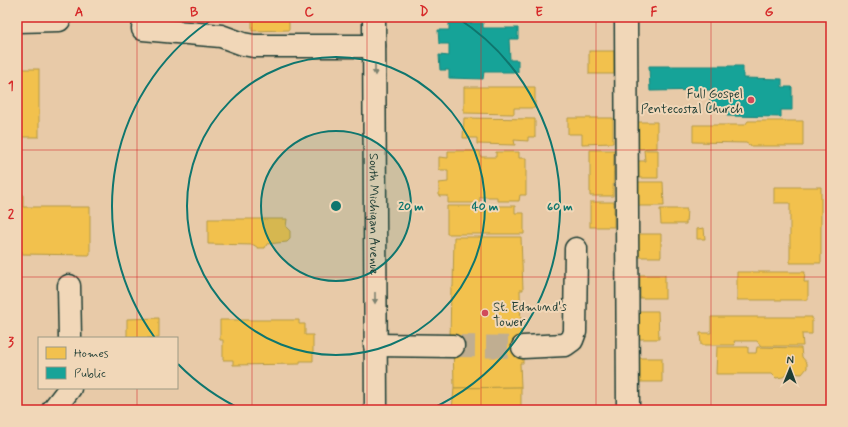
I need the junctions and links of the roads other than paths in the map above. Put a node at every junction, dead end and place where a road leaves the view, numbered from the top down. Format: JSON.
{"nodes":[{"id":1,"x":374,"y":17,"type":"edge"},
{"id":2,"x":626,"y":17,"type":"edge"},
{"id":3,"x":59,"y":20,"type":"dead end"},
{"id":4,"x":17,"y":21,"type":"edge"},
{"id":5,"x":143,"y":30,"type":"dead end"},
{"id":6,"x":374,"y":46,"type":"junction"},
{"id":7,"x":576,"y":249,"type":"dead end"},
{"id":8,"x":69,"y":286,"type":"dead end"},
{"id":9,"x":70,"y":337,"type":"edge"},
{"id":10,"x":375,"y":345,"type":"junction"},
{"id":11,"x":453,"y":346,"type":"tunnel mouth"},
{"id":12,"x":523,"y":347,"type":"tunnel mouth"},
{"id":13,"x":69,"y":389,"type":"edge"},
{"id":14,"x":53,"y":410,"type":"edge"},
{"id":15,"x":376,"y":410,"type":"edge"},
{"id":16,"x":628,"y":410,"type":"edge"}],
"edges":[{"from":1,"to":6,"type":"street","name":"South Michigan Avenue"},
{"from":2,"to":16,"type":"street"},
{"from":3,"to":4,"type":"street"},
{"from":5,"to":6,"type":"street"},
{"from":6,"to":10,"type":"street","name":"South Michigan Avenue","one_way":true},
{"from":7,"to":12,"type":"street"},
{"from":8,"to":9,"type":"street"},
{"from":10,"to":11,"type":"street"},
{"from":10,"to":15,"type":"street","name":"South Michigan Avenue"},
{"from":13,"to":14,"type":"street"}]}
